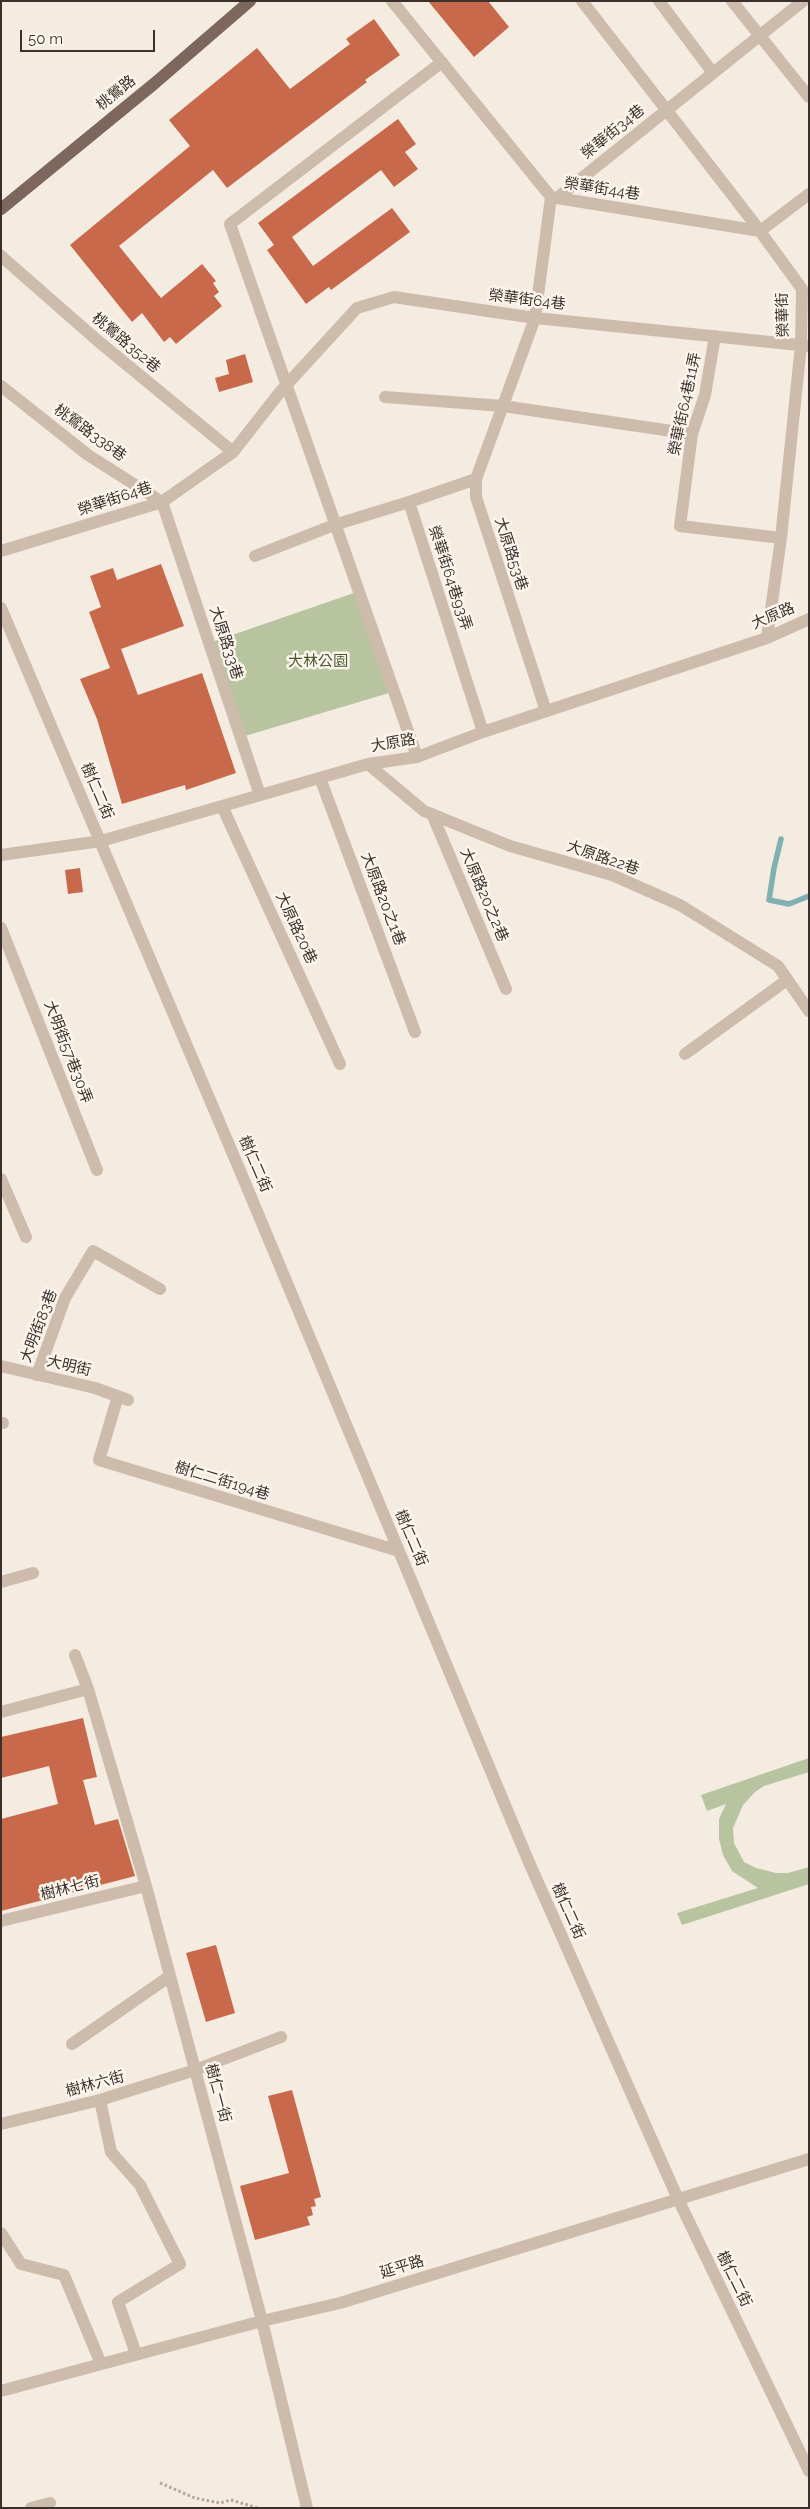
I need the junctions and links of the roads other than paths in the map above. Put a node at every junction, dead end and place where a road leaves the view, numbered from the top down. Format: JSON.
{"nodes":[{"id":1,"x":250,"y":1,"type":"edge"},
{"id":2,"x":392,"y":1,"type":"edge"},
{"id":3,"x":582,"y":1,"type":"edge"},
{"id":4,"x":659,"y":1,"type":"edge"},
{"id":5,"x":732,"y":1,"type":"edge"},
{"id":6,"x":803,"y":1,"type":"edge"},
{"id":7,"x":760,"y":36,"type":"junction"},
{"id":8,"x":442,"y":62,"type":"junction"},
{"id":9,"x":713,"y":73,"type":"junction"},
{"id":10,"x":809,"y":97,"type":"edge"},
{"id":11,"x":667,"y":110,"type":"junction"},
{"id":12,"x":809,"y":194,"type":"edge"},
{"id":13,"x":554,"y":197,"type":"junction"},
{"id":14,"x":1,"y":209,"type":"edge"},
{"id":15,"x":760,"y":231,"type":"junction"},
{"id":16,"x":1,"y":256,"type":"edge"},
{"id":17,"x":535,"y":318,"type":"junction"},
{"id":18,"x":715,"y":336,"type":"junction"},
{"id":19,"x":805,"y":345,"type":"edge"},
{"id":20,"x":1,"y":386,"type":"edge"},
{"id":21,"x":285,"y":386,"type":"junction"},
{"id":22,"x":385,"y":397,"type":"dead end"},
{"id":23,"x":503,"y":406,"type":"junction"},
{"id":24,"x":692,"y":434,"type":"junction"},
{"id":25,"x":233,"y":452,"type":"junction"},
{"id":26,"x":476,"y":479,"type":"junction"},
{"id":27,"x":162,"y":502,"type":"junction"},
{"id":28,"x":409,"y":502,"type":"junction"},
{"id":29,"x":334,"y":525,"type":"junction"},
{"id":30,"x":782,"y":538,"type":"junction"},
{"id":31,"x":1,"y":551,"type":"edge"},
{"id":32,"x":255,"y":556,"type":"dead end"},
{"id":33,"x":1,"y":608,"type":"edge"},
{"id":34,"x":809,"y":619,"type":"edge"},
{"id":35,"x":767,"y":638,"type":"junction"},
{"id":36,"x":546,"y":711,"type":"junction"},
{"id":37,"x":483,"y":732,"type":"junction"},
{"id":38,"x":417,"y":758,"type":"junction"},
{"id":39,"x":368,"y":764,"type":"junction"},
{"id":40,"x":320,"y":778,"type":"junction"},
{"id":41,"x":260,"y":795,"type":"junction"},
{"id":42,"x":222,"y":806,"type":"junction"},
{"id":43,"x":432,"y":814,"type":"junction"},
{"id":44,"x":101,"y":841,"type":"junction"},
{"id":45,"x":1,"y":855,"type":"edge"},
{"id":46,"x":1,"y":928,"type":"edge"},
{"id":47,"x":5,"y":948,"type":"edge"},
{"id":48,"x":787,"y":980,"type":"junction"},
{"id":49,"x":506,"y":989,"type":"dead end"},
{"id":50,"x":809,"y":1011,"type":"edge"},
{"id":51,"x":415,"y":1032,"type":"dead end"},
{"id":52,"x":685,"y":1054,"type":"dead end"},
{"id":53,"x":340,"y":1064,"type":"dead end"},
{"id":54,"x":96,"y":1170,"type":"dead end"},
{"id":55,"x":1,"y":1179,"type":"edge"},
{"id":56,"x":26,"y":1237,"type":"dead end"},
{"id":57,"x":160,"y":1289,"type":"dead end"},
{"id":58,"x":1,"y":1366,"type":"edge"},
{"id":59,"x":38,"y":1375,"type":"junction"},
{"id":60,"x":123,"y":1398,"type":"joint"},
{"id":61,"x":399,"y":1551,"type":"junction"},
{"id":62,"x":33,"y":1574,"type":"dead end"},
{"id":63,"x":1,"y":1582,"type":"edge"},
{"id":64,"x":75,"y":1655,"type":"dead end"},
{"id":65,"x":88,"y":1689,"type":"junction"},
{"id":66,"x":1,"y":1712,"type":"edge"},
{"id":67,"x":146,"y":1886,"type":"junction"},
{"id":68,"x":1,"y":1922,"type":"edge"},
{"id":69,"x":170,"y":1976,"type":"junction"},
{"id":70,"x":281,"y":2037,"type":"dead end"},
{"id":71,"x":72,"y":2044,"type":"dead end"},
{"id":72,"x":196,"y":2070,"type":"junction"},
{"id":73,"x":100,"y":2100,"type":"junction"},
{"id":74,"x":1,"y":2124,"type":"edge"},
{"id":75,"x":809,"y":2159,"type":"edge"},
{"id":76,"x":678,"y":2199,"type":"junction"},
{"id":77,"x":1,"y":2233,"type":"edge"},
{"id":78,"x":262,"y":2320,"type":"junction"},
{"id":79,"x":136,"y":2354,"type":"junction"},
{"id":80,"x":101,"y":2364,"type":"junction"},
{"id":81,"x":1,"y":2390,"type":"edge"},
{"id":82,"x":809,"y":2472,"type":"edge"},
{"id":83,"x":50,"y":2503,"type":"dead end"},
{"id":84,"x":31,"y":2508,"type":"edge"},
{"id":85,"x":307,"y":2508,"type":"edge"}],
"edges":[{"from":1,"to":14,"type":"main road","name":"桃鶯路"},
{"from":2,"to":8,"type":"street","name":"榮華街44巷"},
{"from":3,"to":11,"type":"street","name":"榮華街"},
{"from":4,"to":9,"type":"street"},
{"from":5,"to":7,"type":"street"},
{"from":6,"to":7,"type":"street","name":"榮華街34巷"},
{"from":7,"to":9,"type":"street","name":"榮華街34巷"},
{"from":7,"to":10,"type":"street"},
{"from":8,"to":13,"type":"street","name":"榮華街44巷"},
{"from":8,"to":21,"type":"street"},
{"from":9,"to":11,"type":"street","name":"榮華街34巷"},
{"from":11,"to":13,"type":"street","name":"榮華街34巷"},
{"from":11,"to":15,"type":"street","name":"榮華街"},
{"from":12,"to":15,"type":"street"},
{"from":13,"to":15,"type":"street","name":"榮華街44巷"},
{"from":13,"to":17,"type":"street","name":"大原路53巷"},
{"from":15,"to":19,"type":"street","name":"榮華街"},
{"from":16,"to":25,"type":"street","name":"桃鶯路352巷"},
{"from":17,"to":18,"type":"street","name":"榮華街64巷"},
{"from":17,"to":21,"type":"street","name":"榮華街64巷"},
{"from":17,"to":23,"type":"street","name":"大原路53巷"},
{"from":18,"to":19,"type":"street","name":"榮華街64巷"},
{"from":18,"to":24,"type":"street","name":"榮華街64巷11弄"},
{"from":19,"to":30,"type":"street","name":"榮華街"},
{"from":20,"to":27,"type":"street","name":"桃鶯路338巷"},
{"from":21,"to":25,"type":"street","name":"榮華街64巷"},
{"from":21,"to":29,"type":"street"},
{"from":22,"to":23,"type":"street"},
{"from":23,"to":24,"type":"street"},
{"from":23,"to":26,"type":"street","name":"大原路53巷"},
{"from":24,"to":30,"type":"street","name":"榮華街64巷11弄"},
{"from":25,"to":27,"type":"street","name":"榮華街64巷"},
{"from":26,"to":28,"type":"street"},
{"from":26,"to":36,"type":"street","name":"大原路53巷"},
{"from":27,"to":31,"type":"street","name":"榮華街64巷"},
{"from":27,"to":41,"type":"street","name":"大原路33巷"},
{"from":28,"to":29,"type":"street"},
{"from":28,"to":37,"type":"street","name":"榮華街64巷93弄"},
{"from":29,"to":32,"type":"street"},
{"from":29,"to":38,"type":"street"},
{"from":30,"to":35,"type":"street","name":"榮華街"},
{"from":33,"to":44,"type":"street","name":"樹仁二街"},
{"from":34,"to":35,"type":"street","name":"大原路"},
{"from":35,"to":36,"type":"street","name":"大原路"},
{"from":36,"to":37,"type":"street","name":"大原路"},
{"from":37,"to":38,"type":"street","name":"大原路"},
{"from":38,"to":39,"type":"street","name":"大原路"},
{"from":39,"to":40,"type":"street","name":"大原路"},
{"from":39,"to":43,"type":"street","name":"大原路22巷"},
{"from":40,"to":41,"type":"street","name":"大原路"},
{"from":40,"to":51,"type":"street","name":"大原路20之1巷"},
{"from":41,"to":42,"type":"street","name":"大原路"},
{"from":42,"to":44,"type":"street","name":"大原路"},
{"from":42,"to":53,"type":"street","name":"大原路20巷"},
{"from":43,"to":48,"type":"street","name":"大原路22巷"},
{"from":43,"to":49,"type":"street","name":"大原路20之2巷"},
{"from":44,"to":45,"type":"street","name":"大原路"},
{"from":44,"to":61,"type":"street","name":"樹仁二街"},
{"from":46,"to":47,"type":"street","name":"大明街57巷30弄"},
{"from":47,"to":54,"type":"street","name":"大明街57巷30弄"},
{"from":48,"to":50,"type":"street","name":"大原路22巷"},
{"from":48,"to":52,"type":"street"},
{"from":55,"to":56,"type":"street"},
{"from":57,"to":59,"type":"street","name":"大明街83巷"},
{"from":58,"to":59,"type":"street","name":"大明街"},
{"from":59,"to":60,"type":"street","name":"大明街"},
{"from":60,"to":61,"type":"street","name":"樹仁二街194巷"},
{"from":61,"to":76,"type":"street","name":"樹仁二街"},
{"from":62,"to":63,"type":"street"},
{"from":64,"to":65,"type":"street","name":"樹仁一街"},
{"from":65,"to":66,"type":"street"},
{"from":65,"to":67,"type":"street","name":"樹仁一街"},
{"from":67,"to":68,"type":"street","name":"樹林七街"},
{"from":67,"to":69,"type":"street","name":"樹仁一街"},
{"from":69,"to":71,"type":"street"},
{"from":69,"to":72,"type":"street","name":"樹仁一街"},
{"from":70,"to":72,"type":"street","name":"樹林六街"},
{"from":72,"to":73,"type":"street","name":"樹林六街"},
{"from":72,"to":78,"type":"street","name":"樹仁一街"},
{"from":73,"to":74,"type":"street","name":"樹林六街"},
{"from":73,"to":79,"type":"street"},
{"from":75,"to":76,"type":"street","name":"延平路"},
{"from":76,"to":78,"type":"street","name":"延平路"},
{"from":76,"to":82,"type":"street","name":"樹仁二街"},
{"from":77,"to":80,"type":"street"},
{"from":78,"to":79,"type":"street","name":"延平路"},
{"from":78,"to":85,"type":"street","name":"樹仁一街"},
{"from":79,"to":80,"type":"street","name":"延平路"},
{"from":80,"to":81,"type":"street","name":"延平路"},
{"from":83,"to":84,"type":"street"}]}
